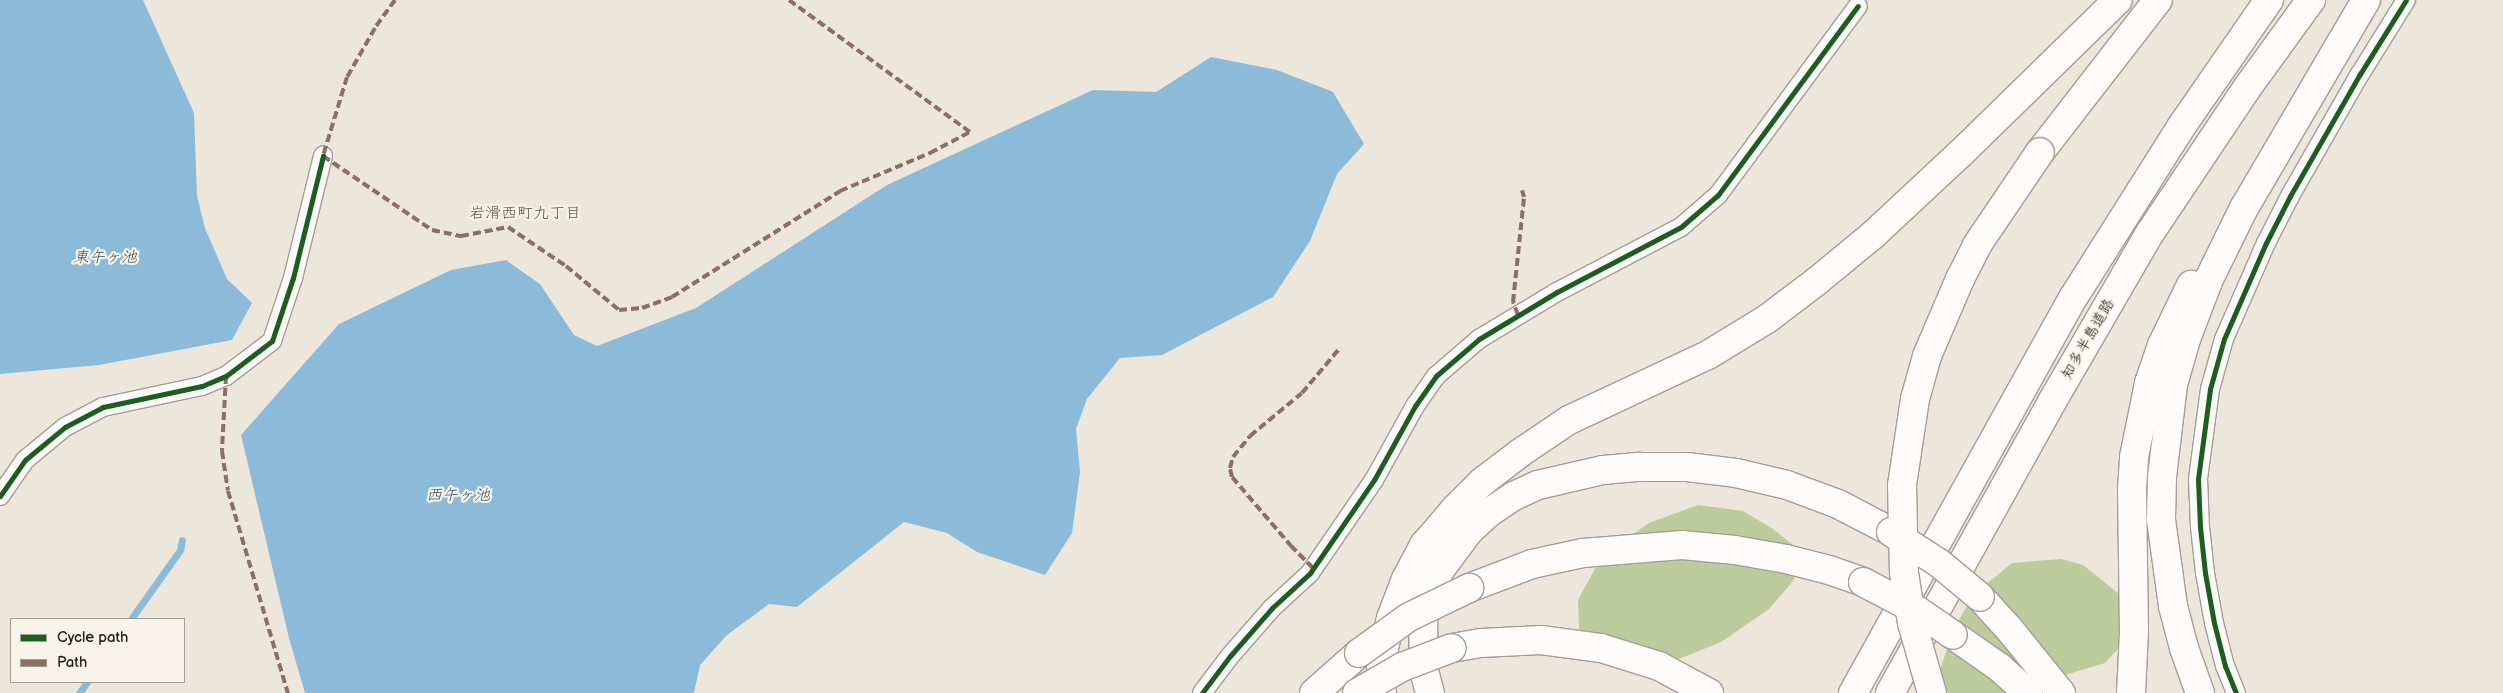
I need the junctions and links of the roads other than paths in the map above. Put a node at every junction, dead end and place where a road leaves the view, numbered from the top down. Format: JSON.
{"nodes":[{"id":1,"x":2118,"y":0,"type":"edge"},
{"id":2,"x":2158,"y":0,"type":"edge"},
{"id":3,"x":2269,"y":0,"type":"edge"},
{"id":4,"x":2311,"y":0,"type":"edge"},
{"id":5,"x":2366,"y":0,"type":"edge"},
{"id":6,"x":2406,"y":0,"type":"edge"},
{"id":7,"x":1858,"y":6,"type":"dead end"},
{"id":8,"x":2280,"y":145,"type":"junction"},
{"id":9,"x":323,"y":156,"type":"dead end"},
{"id":10,"x":0,"y":496,"type":"edge"},
{"id":11,"x":1202,"y":693,"type":"edge"},
{"id":12,"x":1314,"y":693,"type":"edge"},
{"id":13,"x":1356,"y":693,"type":"edge"},
{"id":14,"x":1382,"y":693,"type":"edge"},
{"id":15,"x":1430,"y":693,"type":"edge"},
{"id":16,"x":1709,"y":693,"type":"edge"},
{"id":17,"x":1853,"y":693,"type":"edge"},
{"id":18,"x":1890,"y":693,"type":"edge"},
{"id":19,"x":1932,"y":693,"type":"edge"},
{"id":20,"x":2028,"y":693,"type":"edge"},
{"id":21,"x":2061,"y":693,"type":"edge"},
{"id":22,"x":2131,"y":693,"type":"edge"},
{"id":23,"x":2200,"y":693,"type":"edge"},
{"id":24,"x":2236,"y":693,"type":"edge"}],
"edges":[{"from":1,"to":14,"type":"highway"},
{"from":2,"to":19,"type":"highway","bridge":true},
{"from":3,"to":17,"type":"highway"},
{"from":4,"to":18,"type":"highway","name":"知多半島道路"},
{"from":5,"to":8,"type":"highway"},
{"from":6,"to":24,"type":"street"},
{"from":7,"to":11,"type":"street"},
{"from":8,"to":22,"type":"highway"},
{"from":8,"to":23,"type":"highway"},
{"from":9,"to":10,"type":"street"},
{"from":12,"to":20,"type":"highway","bridge":true},
{"from":13,"to":16,"type":"highway","bridge":true},
{"from":15,"to":21,"type":"highway","bridge":true}]}
